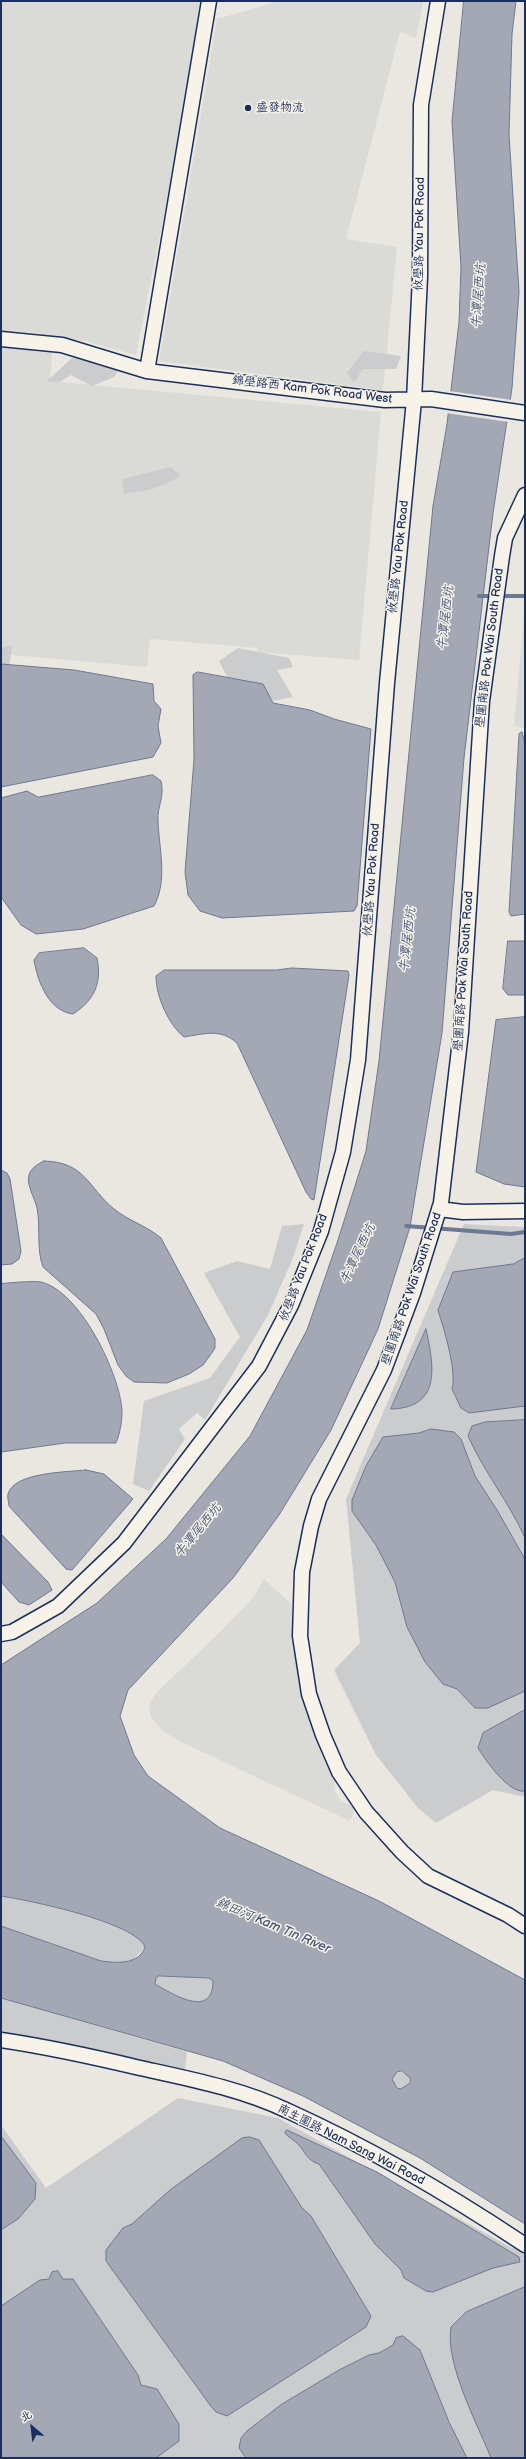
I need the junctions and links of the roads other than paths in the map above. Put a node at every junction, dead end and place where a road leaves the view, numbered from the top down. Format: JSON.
{"nodes":[{"id":1,"x":209,"y":1,"type":"edge"},
{"id":2,"x":438,"y":1,"type":"edge"},
{"id":3,"x":1,"y":339,"type":"edge"},
{"id":4,"x":147,"y":370,"type":"junction"},
{"id":5,"x":414,"y":400,"type":"junction"},
{"id":6,"x":525,"y":413,"type":"edge"},
{"id":7,"x":525,"y":495,"type":"edge"},
{"id":8,"x":439,"y":1208,"type":"junction"},
{"id":9,"x":525,"y":1211,"type":"edge"},
{"id":10,"x":1,"y":1634,"type":"edge"},
{"id":11,"x":525,"y":1926,"type":"edge"},
{"id":12,"x":1,"y":2040,"type":"edge"},
{"id":13,"x":525,"y":2245,"type":"edge"}],
"edges":[{"from":1,"to":4,"type":"street"},
{"from":2,"to":5,"type":"street","name":"攸壆路 Yau Pok Road"},
{"from":3,"to":4,"type":"street","name":"錦壆路西 Kam Pok Road West"},
{"from":4,"to":5,"type":"street","name":"錦壆路西 Kam Pok Road West"},
{"from":5,"to":6,"type":"street","name":"錦壆路西 Kam Pok Road West"},
{"from":5,"to":10,"type":"street","name":"攸壆路 Yau Pok Road"},
{"from":7,"to":8,"type":"street","name":"壆圍南路 Pok Wai South Road"},
{"from":8,"to":9,"type":"street"},
{"from":8,"to":11,"type":"street","name":"壆圍南路 Pok Wai South Road"},
{"from":12,"to":13,"type":"street","name":"南生圍路 Nam Sang Wai Road"}]}
